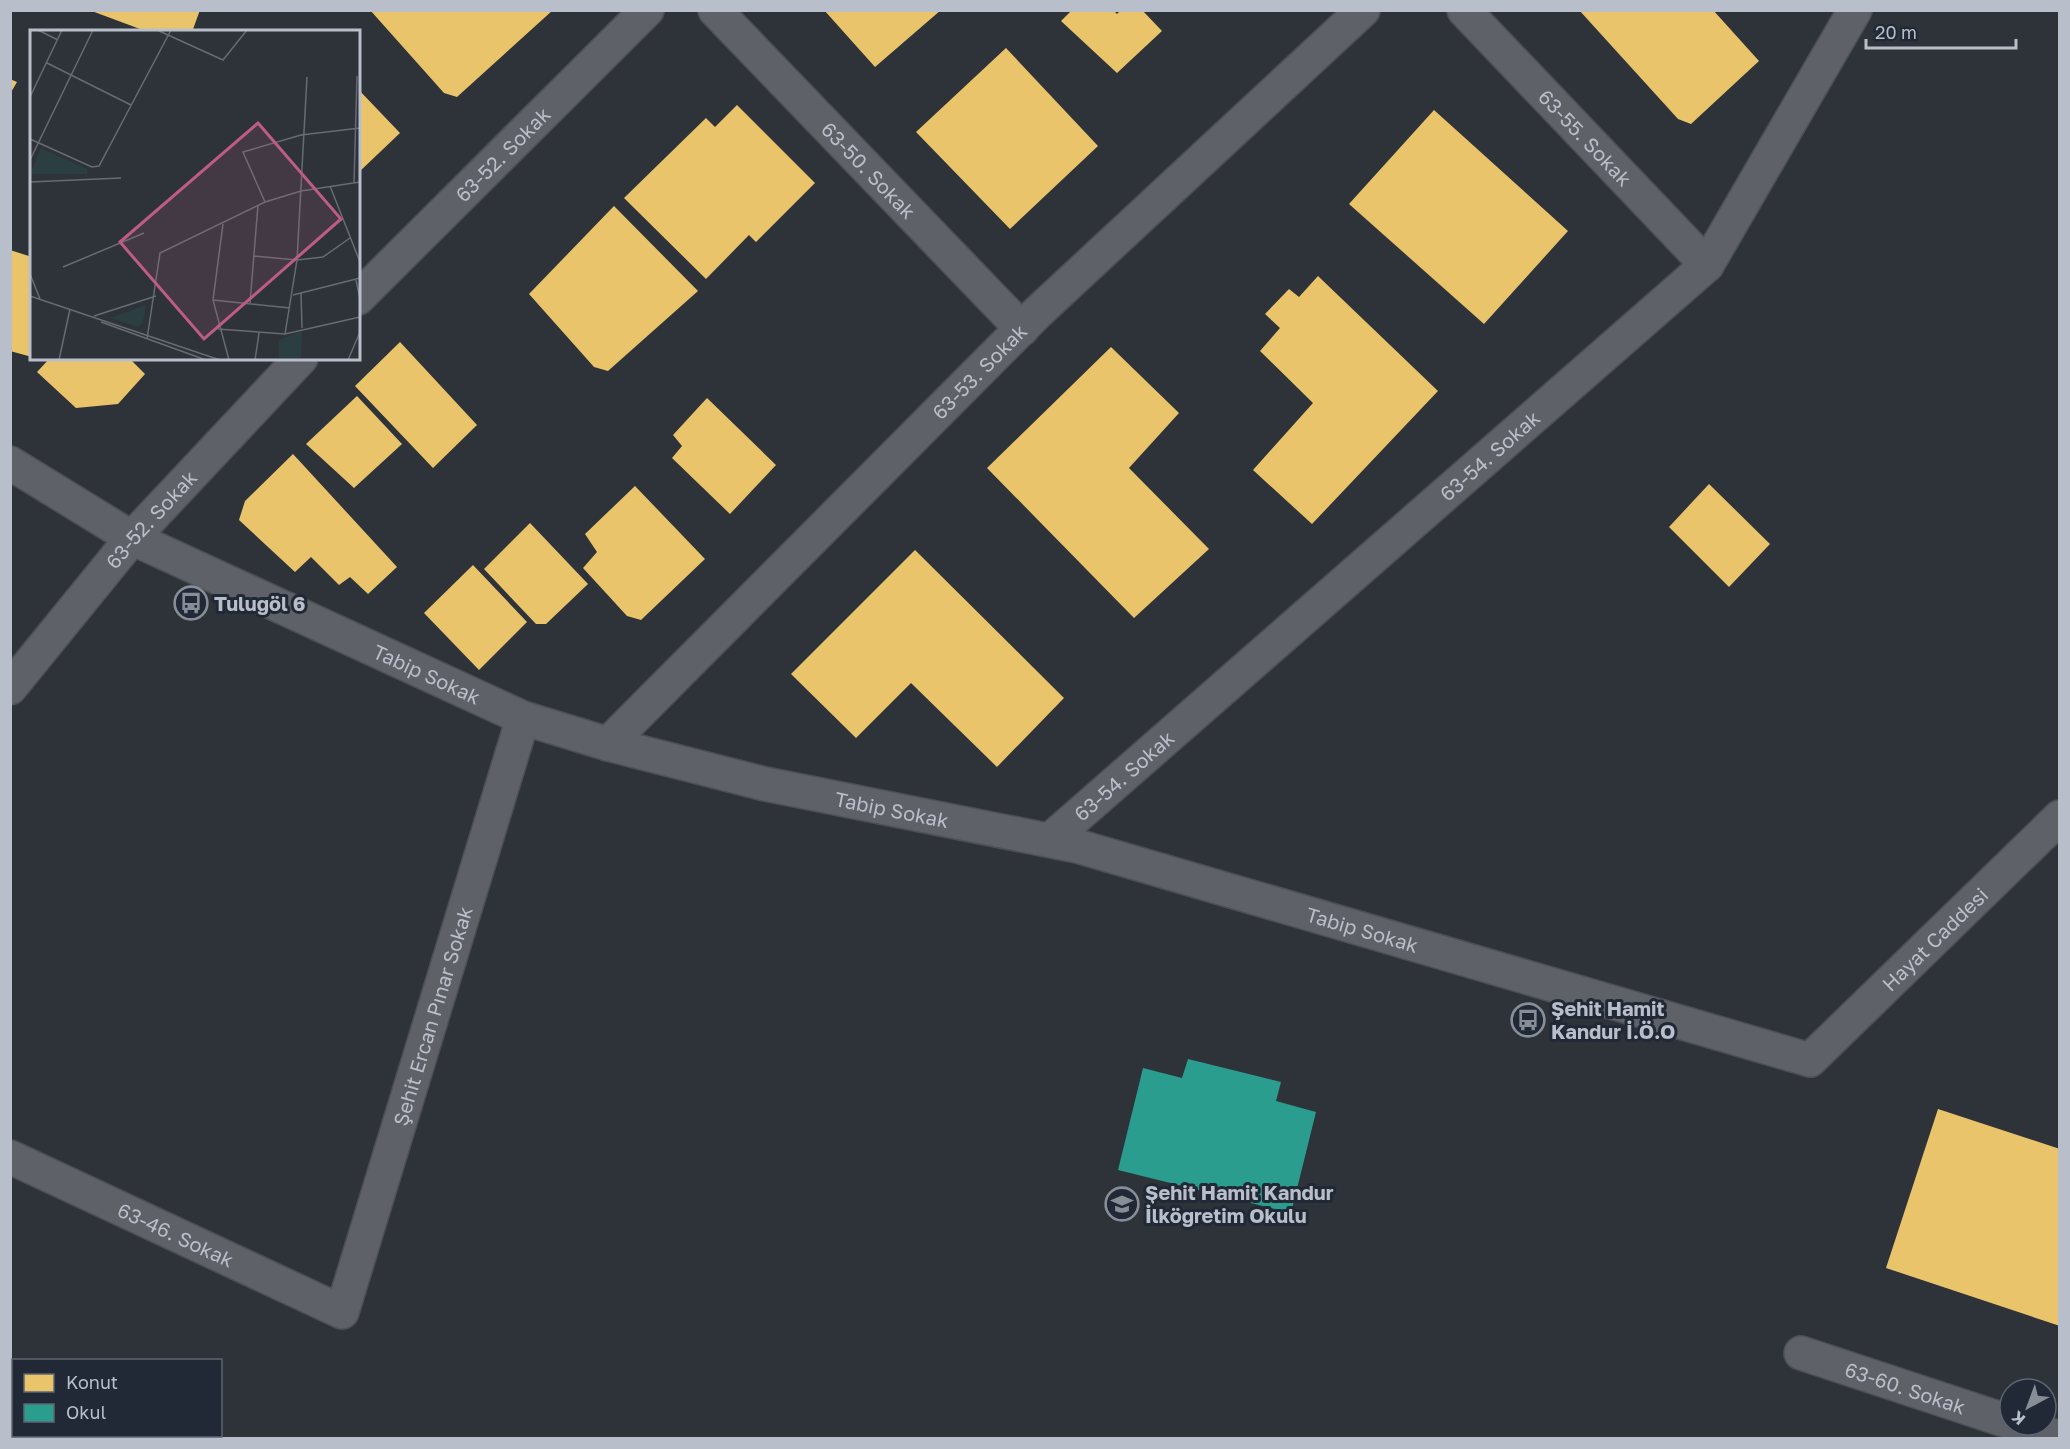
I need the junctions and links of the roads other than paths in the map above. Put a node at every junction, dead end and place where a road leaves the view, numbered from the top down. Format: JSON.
{"nodes":[{"id":1,"x":647,"y":10,"type":"edge"},
{"id":2,"x":715,"y":10,"type":"edge"},
{"id":3,"x":1363,"y":10,"type":"edge"},
{"id":4,"x":1464,"y":10,"type":"edge"},
{"id":5,"x":1855,"y":10,"type":"edge"},
{"id":6,"x":1707,"y":265,"type":"junction"},
{"id":7,"x":360,"y":296,"type":"edge"},
{"id":8,"x":1022,"y":329,"type":"junction"},
{"id":9,"x":299,"y":360,"type":"edge"},
{"id":10,"x":10,"y":464,"type":"edge"},
{"id":11,"x":132,"y":538,"type":"junction"},
{"id":12,"x":10,"y":688,"type":"edge"},
{"id":13,"x":523,"y":718,"type":"junction"},
{"id":14,"x":608,"y":744,"type":"junction"},
{"id":15,"x":2060,"y":817,"type":"edge"},
{"id":16,"x":1050,"y":840,"type":"junction"},
{"id":17,"x":1810,"y":1060,"type":"joint"},
{"id":18,"x":10,"y":1157,"type":"edge"},
{"id":19,"x":342,"y":1312,"type":"joint"},
{"id":20,"x":1801,"y":1353,"type":"dead end"},
{"id":21,"x":1998,"y":1418,"type":"edge"}],
"edges":[{"from":1,"to":7,"type":"street","name":"63-52. Sokak"},
{"from":2,"to":8,"type":"street","name":"63-50. Sokak"},
{"from":3,"to":8,"type":"street","name":"63-53. Sokak"},
{"from":4,"to":6,"type":"street","name":"63-55. Sokak"},
{"from":5,"to":6,"type":"street","name":"63-54. Sokak"},
{"from":6,"to":16,"type":"street","name":"63-54. Sokak"},
{"from":8,"to":14,"type":"street","name":"63-53. Sokak"},
{"from":9,"to":11,"type":"street","name":"63-52. Sokak"},
{"from":10,"to":11,"type":"street","name":"Tabip Sokak"},
{"from":11,"to":12,"type":"street","name":"63-52. Sokak"},
{"from":11,"to":13,"type":"street","name":"Tabip Sokak"},
{"from":13,"to":14,"type":"street","name":"Tabip Sokak"},
{"from":13,"to":19,"type":"street","name":"Şehit Ercan Pınar Sokak"},
{"from":14,"to":16,"type":"street","name":"Tabip Sokak"},
{"from":15,"to":17,"type":"street","name":"Hayat Caddesi"},
{"from":16,"to":17,"type":"street","name":"Tabip Sokak"},
{"from":18,"to":19,"type":"street","name":"63-46. Sokak"},
{"from":20,"to":21,"type":"street","name":"63-60. Sokak"}]}
